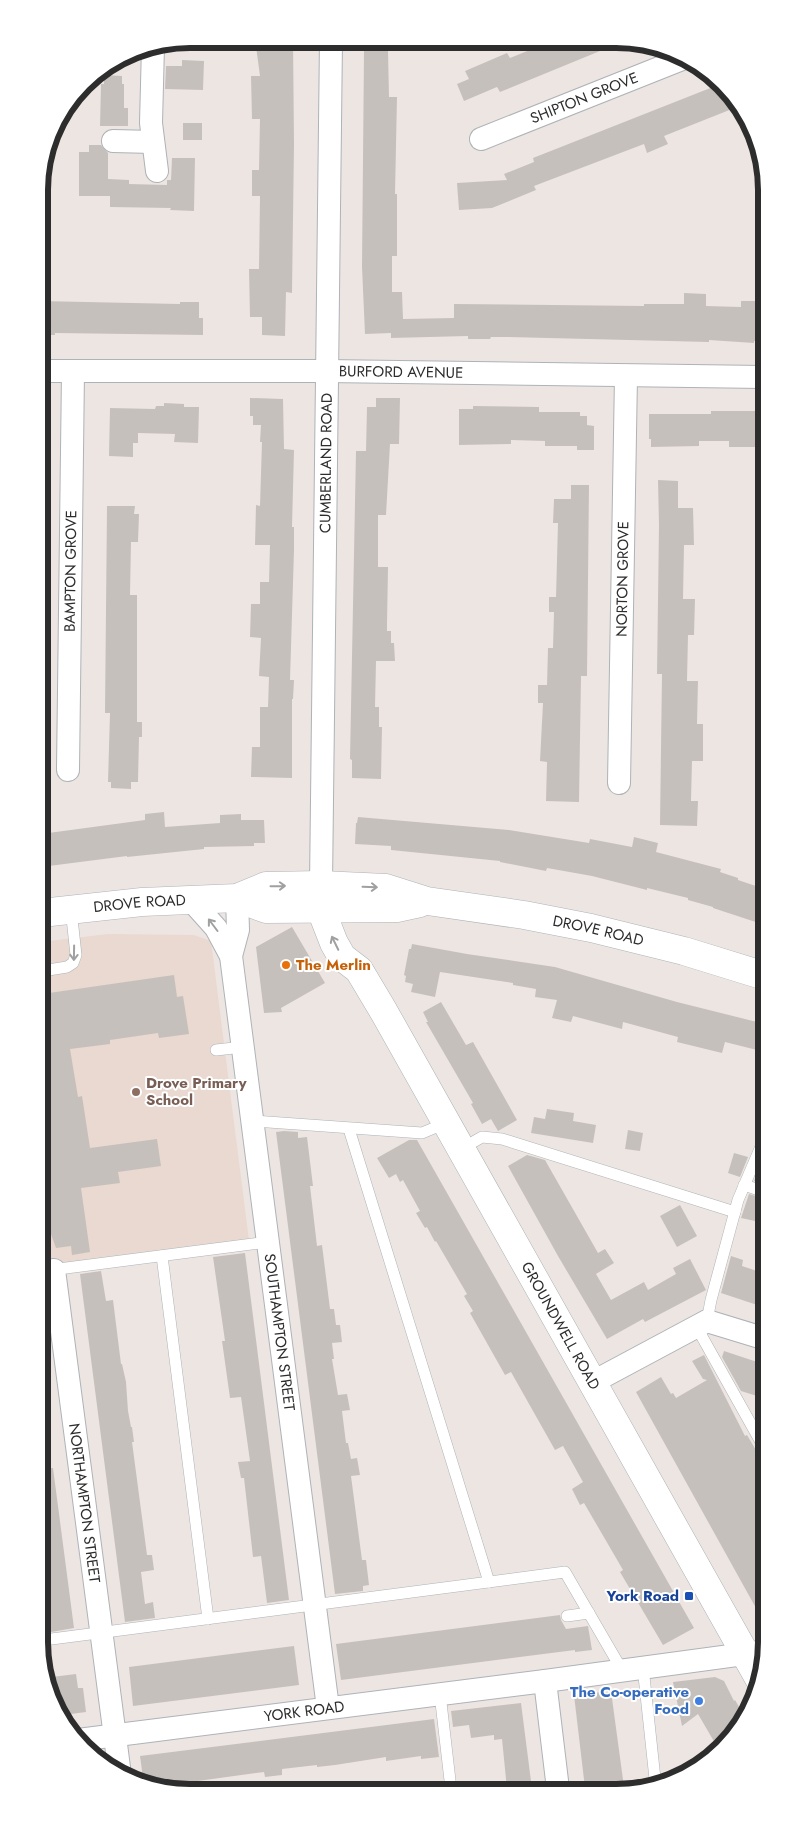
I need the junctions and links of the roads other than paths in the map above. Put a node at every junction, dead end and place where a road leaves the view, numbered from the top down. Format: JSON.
{"nodes":[{"id":1,"x":331,"y":47,"type":"edge"},
{"id":2,"x":153,"y":52,"type":"edge"},
{"id":3,"x":677,"y":61,"type":"edge"},
{"id":4,"x":481,"y":139,"type":"dead end"},
{"id":5,"x":113,"y":141,"type":"dead end"},
{"id":6,"x":153,"y":142,"type":"junction"},
{"id":7,"x":157,"y":170,"type":"dead end"},
{"id":8,"x":48,"y":371,"type":"edge"},
{"id":9,"x":326,"y":371,"type":"junction"},
{"id":10,"x":73,"y":372,"type":"junction"},
{"id":11,"x":626,"y":376,"type":"junction"},
{"id":12,"x":758,"y":377,"type":"edge"},
{"id":13,"x":68,"y":770,"type":"dead end"},
{"id":14,"x":620,"y":783,"type":"dead end"},
{"id":15,"x":237,"y":898,"type":"junction"},
{"id":16,"x":190,"y":900,"type":"junction"},
{"id":17,"x":327,"y":900,"type":"junction"},
{"id":18,"x":71,"y":909,"type":"junction"},
{"id":19,"x":48,"y":912,"type":"edge"},
{"id":20,"x":230,"y":956,"type":"junction"},
{"id":21,"x":48,"y":970,"type":"edge"},
{"id":22,"x":758,"y":974,"type":"edge"},
{"id":23,"x":243,"y":1047,"type":"junction"},
{"id":24,"x":216,"y":1050,"type":"dead end"},
{"id":25,"x":253,"y":1121,"type":"junction"},
{"id":26,"x":446,"y":1123,"type":"junction"},
{"id":27,"x":349,"y":1129,"type":"junction"},
{"id":28,"x":461,"y":1149,"type":"junction"},
{"id":29,"x":758,"y":1153,"type":"edge"},
{"id":30,"x":744,"y":1184,"type":"junction"},
{"id":31,"x":758,"y":1189,"type":"edge"},
{"id":32,"x":735,"y":1212,"type":"junction"},
{"id":33,"x":268,"y":1242,"type":"junction"},
{"id":34,"x":162,"y":1256,"type":"junction"},
{"id":35,"x":48,"y":1271,"type":"edge"},
{"id":36,"x":701,"y":1324,"type":"junction"},
{"id":37,"x":758,"y":1337,"type":"edge"},
{"id":38,"x":593,"y":1382,"type":"junction"},
{"id":39,"x":758,"y":1434,"type":"edge"},
{"id":40,"x":489,"y":1582,"type":"junction"},
{"id":41,"x":315,"y":1605,"type":"junction"},
{"id":42,"x":589,"y":1613,"type":"junction"},
{"id":43,"x":567,"y":1616,"type":"dead end"},
{"id":44,"x":208,"y":1619,"type":"junction"},
{"id":45,"x":101,"y":1632,"type":"junction"},
{"id":46,"x":48,"y":1639,"type":"edge"},
{"id":47,"x":756,"y":1652,"type":"edge"},
{"id":48,"x":632,"y":1669,"type":"junction"},
{"id":49,"x":545,"y":1681,"type":"junction"},
{"id":50,"x":440,"y":1694,"type":"junction"},
{"id":51,"x":328,"y":1708,"type":"junction"},
{"id":52,"x":114,"y":1735,"type":"junction"},
{"id":53,"x":86,"y":1739,"type":"edge"},
{"id":54,"x":118,"y":1765,"type":"edge"},
{"id":55,"x":654,"y":1780,"type":"edge"},
{"id":56,"x":450,"y":1784,"type":"edge"},
{"id":57,"x":557,"y":1784,"type":"edge"}],
"edges":[{"from":1,"to":9,"type":"street","name":"CUMBERLAND ROAD"},
{"from":2,"to":6,"type":"street"},
{"from":3,"to":4,"type":"street","name":"SHIPTON GROVE"},
{"from":5,"to":6,"type":"street"},
{"from":6,"to":7,"type":"street"},
{"from":8,"to":10,"type":"street","name":"BURFORD AVENUE"},
{"from":9,"to":10,"type":"street","name":"BURFORD AVENUE"},
{"from":9,"to":11,"type":"street","name":"BURFORD AVENUE"},
{"from":9,"to":17,"type":"street","name":"CUMBERLAND ROAD"},
{"from":10,"to":13,"type":"street","name":"BAMPTON GROVE"},
{"from":11,"to":12,"type":"street","name":"BURFORD AVENUE"},
{"from":11,"to":14,"type":"street","name":"NORTON GROVE"},
{"from":15,"to":16,"type":"street","name":"DROVE ROAD"},
{"from":15,"to":17,"type":"street","name":"DROVE ROAD"},
{"from":15,"to":20,"type":"street","name":"SOUTHAMPTON STREET"},
{"from":16,"to":18,"type":"street","name":"DROVE ROAD"},
{"from":20,"to":16,"type":"street","name":"SOUTHAMPTON STREET","one_way":true},
{"from":17,"to":22,"type":"street","name":"DROVE ROAD"},
{"from":17,"to":26,"type":"street","name":"GROUNDWELL ROAD"},
{"from":18,"to":19,"type":"street","name":"DROVE ROAD"},
{"from":18,"to":21,"type":"lane","one_way":true},
{"from":20,"to":23,"type":"street","name":"SOUTHAMPTON STREET"},
{"from":23,"to":24,"type":"lane"},
{"from":23,"to":25,"type":"street","name":"SOUTHAMPTON STREET"},
{"from":25,"to":27,"type":"lane"},
{"from":25,"to":33,"type":"street","name":"SOUTHAMPTON STREET"},
{"from":26,"to":27,"type":"lane"},
{"from":26,"to":28,"type":"street","name":"GROUNDWELL ROAD"},
{"from":27,"to":40,"type":"lane"},
{"from":28,"to":32,"type":"lane"},
{"from":28,"to":38,"type":"street","name":"GROUNDWELL ROAD"},
{"from":29,"to":30,"type":"lane"},
{"from":30,"to":31,"type":"lane"},
{"from":30,"to":32,"type":"lane"},
{"from":32,"to":36,"type":"lane"},
{"from":33,"to":34,"type":"lane"},
{"from":33,"to":41,"type":"street","name":"SOUTHAMPTON STREET"},
{"from":34,"to":35,"type":"lane"},
{"from":34,"to":44,"type":"lane"},
{"from":35,"to":45,"type":"street","name":"NORTHAMPTON STREET"},
{"from":36,"to":37,"type":"street"},
{"from":36,"to":38,"type":"street"},
{"from":36,"to":39,"type":"lane"},
{"from":38,"to":47,"type":"street","name":"GROUNDWELL ROAD"},
{"from":40,"to":41,"type":"lane"},
{"from":40,"to":42,"type":"lane"},
{"from":41,"to":44,"type":"lane"},
{"from":41,"to":51,"type":"street","name":"SOUTHAMPTON STREET"},
{"from":42,"to":43,"type":"lane"},
{"from":42,"to":48,"type":"lane"},
{"from":44,"to":45,"type":"lane"},
{"from":45,"to":46,"type":"lane"},
{"from":45,"to":52,"type":"street","name":"NORTHAMPTON STREET"},
{"from":47,"to":48,"type":"street","name":"YORK ROAD"},
{"from":48,"to":49,"type":"street","name":"YORK ROAD"},
{"from":48,"to":55,"type":"lane"},
{"from":49,"to":50,"type":"street","name":"YORK ROAD"},
{"from":49,"to":57,"type":"street"},
{"from":50,"to":51,"type":"street","name":"YORK ROAD"},
{"from":50,"to":56,"type":"lane"},
{"from":51,"to":52,"type":"street","name":"YORK ROAD"},
{"from":52,"to":53,"type":"street","name":"YORK ROAD"},
{"from":52,"to":54,"type":"street","name":"NORTHAMPTON STREET"}]}
